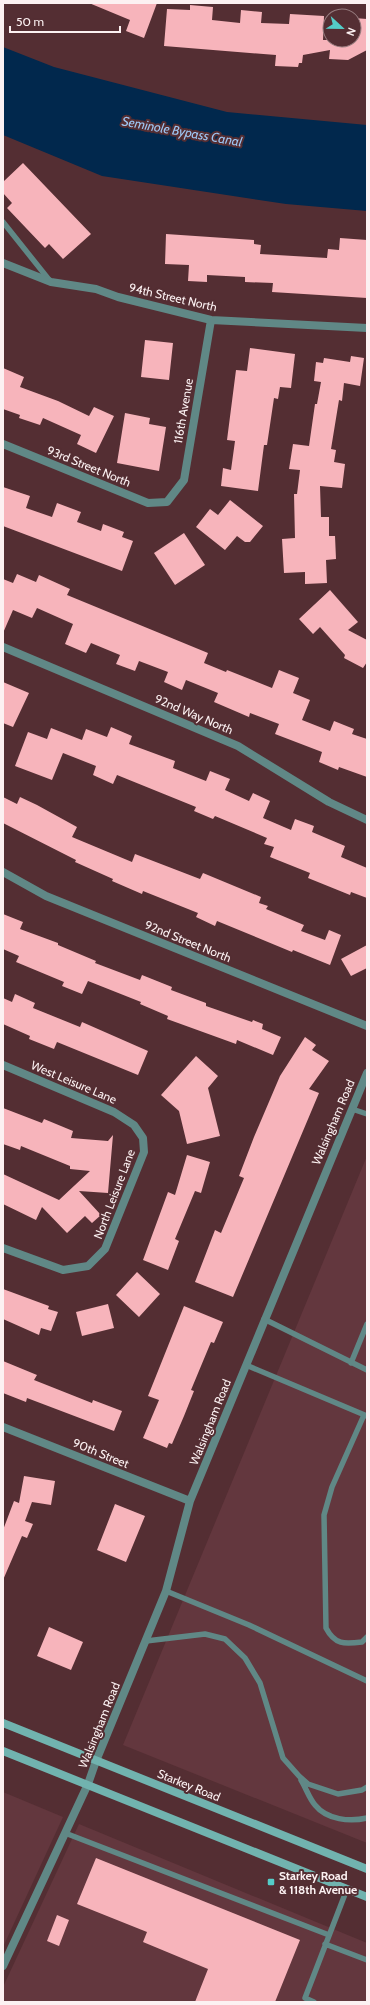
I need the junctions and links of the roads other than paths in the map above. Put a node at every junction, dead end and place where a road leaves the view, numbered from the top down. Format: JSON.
{"nodes":[{"id":1,"x":3,"y":222,"type":"edge"},
{"id":2,"x":3,"y":263,"type":"edge"},
{"id":3,"x":51,"y":282,"type":"junction"},
{"id":4,"x":211,"y":320,"type":"junction"},
{"id":5,"x":367,"y":328,"type":"edge"},
{"id":6,"x":3,"y":444,"type":"edge"},
{"id":7,"x":167,"y":502,"type":"joint"},
{"id":8,"x":3,"y":647,"type":"edge"},
{"id":9,"x":367,"y":820,"type":"edge"},
{"id":10,"x":3,"y":872,"type":"edge"},
{"id":11,"x":367,"y":1026,"type":"edge"},
{"id":12,"x":3,"y":1065,"type":"edge"},
{"id":13,"x":367,"y":1073,"type":"edge"},
{"id":14,"x":352,"y":1109,"type":"junction"},
{"id":15,"x":367,"y":1114,"type":"edge"},
{"id":16,"x":134,"y":1125,"type":"joint"},
{"id":17,"x":3,"y":1248,"type":"edge"},
{"id":18,"x":264,"y":1319,"type":"junction"},
{"id":19,"x":367,"y":1324,"type":"edge"},
{"id":20,"x":351,"y":1363,"type":"junction"},
{"id":21,"x":246,"y":1365,"type":"junction"},
{"id":22,"x":367,"y":1370,"type":"edge"},
{"id":23,"x":365,"y":1415,"type":"edge"},
{"id":24,"x":4,"y":1431,"type":"edge"},
{"id":25,"x":190,"y":1501,"type":"junction"},
{"id":26,"x":166,"y":1591,"type":"junction"},
{"id":27,"x":367,"y":1637,"type":"edge"},
{"id":28,"x":146,"y":1641,"type":"junction"},
{"id":29,"x":367,"y":1681,"type":"edge"},
{"id":30,"x":3,"y":1723,"type":"edge"},
{"id":31,"x":3,"y":1751,"type":"edge"},
{"id":32,"x":96,"y":1760,"type":"junction"},
{"id":33,"x":299,"y":1776,"type":"junction"},
{"id":34,"x":88,"y":1784,"type":"junction"},
{"id":35,"x":367,"y":1787,"type":"edge"},
{"id":36,"x":367,"y":1818,"type":"edge"},
{"id":37,"x":65,"y":1833,"type":"junction"},
{"id":38,"x":367,"y":1869,"type":"edge"},
{"id":39,"x":347,"y":1889,"type":"junction"},
{"id":40,"x":367,"y":1897,"type":"edge"},
{"id":41,"x":329,"y":1935,"type":"junction"},
{"id":42,"x":325,"y":1944,"type":"junction"},
{"id":43,"x":367,"y":1960,"type":"edge"},
{"id":44,"x":3,"y":1966,"type":"edge"},
{"id":45,"x":314,"y":2002,"type":"edge"}],
"edges":[{"from":1,"to":3,"type":"lane"},
{"from":2,"to":3,"type":"street","name":"94th Street North"},
{"from":3,"to":4,"type":"street","name":"94th Street North"},
{"from":4,"to":5,"type":"street","name":"94th Street North"},
{"from":4,"to":7,"type":"street","name":"116th Avenue"},
{"from":6,"to":7,"type":"street","name":"93rd Street North"},
{"from":8,"to":9,"type":"street","name":"92nd Way North"},
{"from":10,"to":11,"type":"street","name":"92nd Street North"},
{"from":12,"to":16,"type":"street","name":"West Leisure Lane"},
{"from":13,"to":14,"type":"street","name":"Walsingham Road"},
{"from":14,"to":15,"type":"lane"},
{"from":14,"to":18,"type":"street","name":"Walsingham Road"},
{"from":16,"to":17,"type":"street","name":"North Leisure Lane"},
{"from":18,"to":20,"type":"lane"},
{"from":18,"to":21,"type":"street","name":"Walsingham Road"},
{"from":19,"to":20,"type":"lane"},
{"from":20,"to":22,"type":"lane"},
{"from":21,"to":23,"type":"lane"},
{"from":21,"to":25,"type":"street","name":"Walsingham Road"},
{"from":23,"to":27,"type":"lane"},
{"from":24,"to":25,"type":"street","name":"90th Street"},
{"from":25,"to":26,"type":"street","name":"Walsingham Road"},
{"from":26,"to":28,"type":"street","name":"Walsingham Road"},
{"from":26,"to":29,"type":"lane"},
{"from":28,"to":32,"type":"street","name":"Walsingham Road"},
{"from":28,"to":33,"type":"lane"},
{"from":30,"to":32,"type":"main road","name":"Starkey Road"},
{"from":31,"to":34,"type":"main road"},
{"from":32,"to":34,"type":"street","name":"Walsingham Road"},
{"from":32,"to":38,"type":"main road","name":"Starkey Road"},
{"from":33,"to":35,"type":"lane"},
{"from":33,"to":36,"type":"lane"},
{"from":34,"to":37,"type":"street","name":"Walsingham Road"},
{"from":34,"to":39,"type":"main road"},
{"from":37,"to":41,"type":"lane"},
{"from":37,"to":44,"type":"street","name":"Walsingham Road"},
{"from":39,"to":40,"type":"main road"},
{"from":39,"to":41,"type":"lane"},
{"from":41,"to":42,"type":"lane"},
{"from":42,"to":43,"type":"lane"},
{"from":42,"to":45,"type":"lane"}]}
